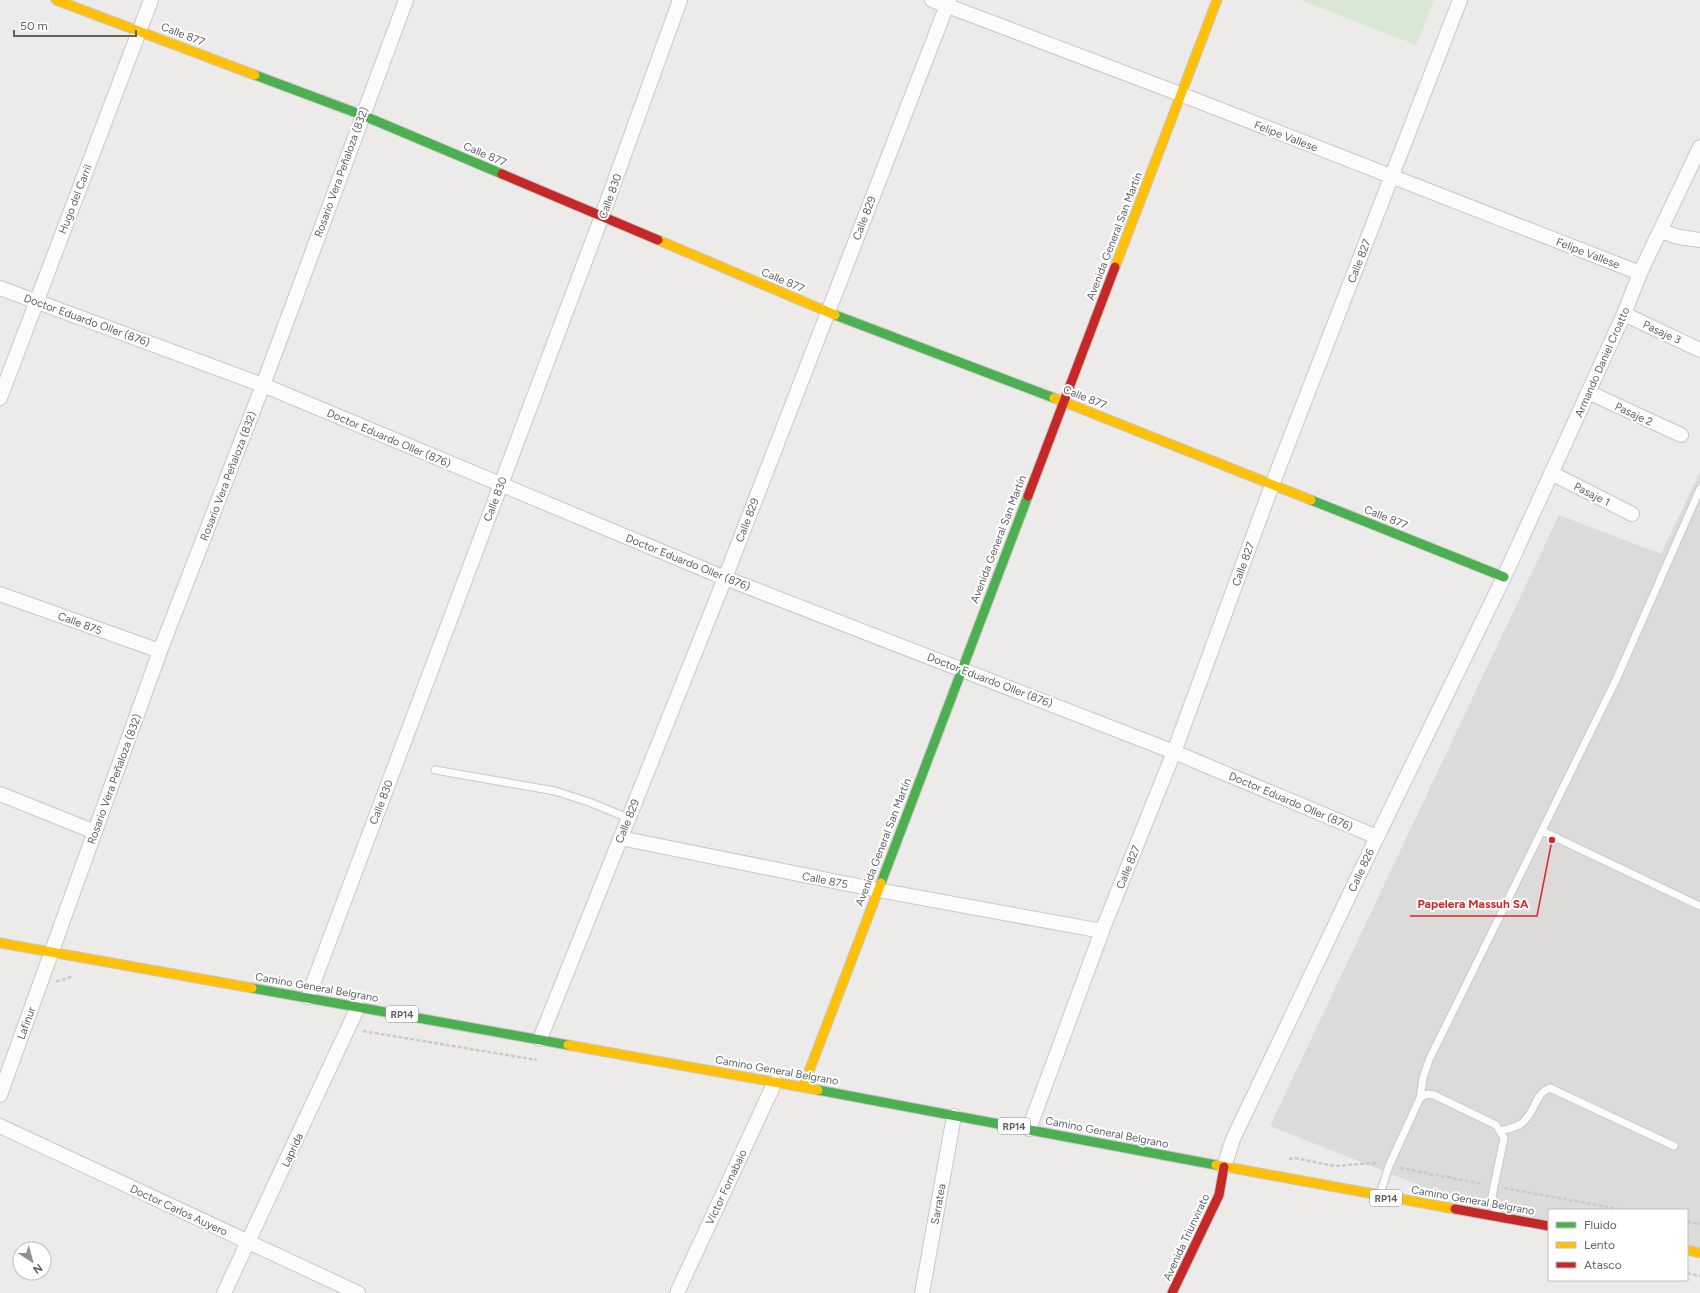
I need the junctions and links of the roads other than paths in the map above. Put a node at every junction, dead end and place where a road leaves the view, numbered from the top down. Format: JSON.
{"nodes":[{"id":1,"x":56,"y":0,"type":"edge"},
{"id":2,"x":151,"y":0,"type":"edge"},
{"id":3,"x":406,"y":0,"type":"edge"},
{"id":4,"x":680,"y":0,"type":"edge"},
{"id":5,"x":932,"y":0,"type":"edge"},
{"id":6,"x":1217,"y":0,"type":"edge"},
{"id":7,"x":1460,"y":0,"type":"edge"},
{"id":8,"x":948,"y":3,"type":"edge"},
{"id":9,"x":140,"y":30,"type":"junction"},
{"id":10,"x":1180,"y":94,"type":"junction"},
{"id":11,"x":362,"y":115,"type":"junction"},
{"id":12,"x":1700,"y":147,"type":"edge"},
{"id":13,"x":1392,"y":177,"type":"junction"},
{"id":14,"x":602,"y":216,"type":"junction"},
{"id":15,"x":1660,"y":231,"type":"junction"},
{"id":16,"x":1700,"y":240,"type":"edge"},
{"id":17,"x":1640,"y":273,"type":"junction"},
{"id":18,"x":0,"y":288,"type":"edge"},
{"id":19,"x":36,"y":301,"type":"junction"},
{"id":20,"x":827,"y":312,"type":"junction"},
{"id":21,"x":1624,"y":314,"type":"junction"},
{"id":22,"x":1700,"y":350,"type":"edge"},
{"id":23,"x":263,"y":385,"type":"junction"},
{"id":24,"x":1588,"y":392,"type":"junction"},
{"id":25,"x":0,"y":398,"type":"edge"},
{"id":26,"x":1064,"y":402,"type":"junction"},
{"id":27,"x":1681,"y":435,"type":"dead end"},
{"id":28,"x":1552,"y":473,"type":"junction"},
{"id":29,"x":501,"y":484,"type":"junction"},
{"id":30,"x":1272,"y":485,"type":"junction"},
{"id":31,"x":1700,"y":488,"type":"edge"},
{"id":32,"x":1632,"y":514,"type":"dead end"},
{"id":33,"x":1504,"y":577,"type":"junction"},
{"id":34,"x":725,"y":578,"type":"junction"},
{"id":35,"x":0,"y":594,"type":"edge"},
{"id":36,"x":160,"y":651,"type":"junction"},
{"id":37,"x":962,"y":669,"type":"junction"},
{"id":38,"x":1174,"y":752,"type":"junction"},
{"id":39,"x":435,"y":770,"type":"dead end"},
{"id":40,"x":0,"y":794,"type":"edge"},
{"id":41,"x":628,"y":818,"type":"junction"},
{"id":42,"x":1542,"y":831,"type":"junction"},
{"id":43,"x":95,"y":832,"type":"junction"},
{"id":44,"x":1377,"y":837,"type":"junction"},
{"id":45,"x":620,"y":838,"type":"junction"},
{"id":46,"x":878,"y":890,"type":"junction"},
{"id":47,"x":1700,"y":906,"type":"edge"},
{"id":48,"x":1102,"y":931,"type":"junction"},
{"id":49,"x":0,"y":943,"type":"edge"},
{"id":50,"x":51,"y":952,"type":"junction"},
{"id":51,"x":308,"y":997,"type":"junction"},
{"id":52,"x":358,"y":1007,"type":"junction"},
{"id":53,"x":540,"y":1039,"type":"junction"},
{"id":54,"x":776,"y":1082,"type":"junction"},
{"id":55,"x":803,"y":1087,"type":"junction"},
{"id":56,"x":0,"y":1095,"type":"edge"},
{"id":57,"x":1420,"y":1098,"type":"junction"},
{"id":58,"x":954,"y":1116,"type":"junction"},
{"id":59,"x":0,"y":1126,"type":"edge"},
{"id":60,"x":1030,"y":1129,"type":"junction"},
{"id":61,"x":1501,"y":1131,"type":"junction"},
{"id":62,"x":1674,"y":1146,"type":"dead end"},
{"id":63,"x":1224,"y":1167,"type":"junction"},
{"id":64,"x":1380,"y":1196,"type":"junction"},
{"id":65,"x":1497,"y":1216,"type":"junction"},
{"id":66,"x":1548,"y":1226,"type":"edge"},
{"id":67,"x":249,"y":1243,"type":"junction"},
{"id":68,"x":1688,"y":1250,"type":"edge"},
{"id":69,"x":1700,"y":1253,"type":"edge"},
{"id":70,"x":224,"y":1293,"type":"edge"},
{"id":71,"x":358,"y":1293,"type":"edge"},
{"id":72,"x":677,"y":1293,"type":"edge"},
{"id":73,"x":922,"y":1293,"type":"edge"},
{"id":74,"x":1172,"y":1293,"type":"edge"}],
"edges":[{"from":1,"to":9,"type":"main road","name":"Calle 877"},
{"from":2,"to":9,"type":"street","name":"Hugo del Carril"},
{"from":3,"to":11,"type":"street","name":"Rosario Vera Peñaloza (832)"},
{"from":4,"to":14,"type":"street","name":"Calle 830"},
{"from":5,"to":8,"type":"street","name":"Felipe Vallese"},
{"from":6,"to":10,"type":"main road","name":"Avenida General San Martín"},
{"from":7,"to":13,"type":"street","name":"Calle 827"},
{"from":8,"to":10,"type":"street","name":"Felipe Vallese"},
{"from":8,"to":20,"type":"street","name":"Calle 829"},
{"from":9,"to":11,"type":"main road","name":"Calle 877"},
{"from":9,"to":19,"type":"street","name":"Hugo del Carril"},
{"from":10,"to":13,"type":"street","name":"Felipe Vallese"},
{"from":10,"to":26,"type":"main road","name":"Avenida General San Martín"},
{"from":11,"to":14,"type":"main road","name":"Calle 877"},
{"from":11,"to":23,"type":"street","name":"Rosario Vera Peñaloza (832)"},
{"from":12,"to":15,"type":"street","name":"Armando Daniel Croatto"},
{"from":13,"to":17,"type":"street","name":"Felipe Vallese"},
{"from":13,"to":30,"type":"street","name":"Calle 827"},
{"from":14,"to":20,"type":"main road","name":"Calle 877"},
{"from":14,"to":29,"type":"street","name":"Calle 830"},
{"from":15,"to":16,"type":"street"},
{"from":15,"to":17,"type":"street","name":"Armando Daniel Croatto"},
{"from":17,"to":21,"type":"street","name":"Armando Daniel Croatto"},
{"from":18,"to":19,"type":"street","name":"Doctor Eduardo Oller (876)"},
{"from":19,"to":23,"type":"street","name":"Doctor Eduardo Oller (876)"},
{"from":19,"to":25,"type":"street","name":"Hugo del Carril"},
{"from":20,"to":26,"type":"main road","name":"Calle 877"},
{"from":20,"to":34,"type":"street","name":"Calle 829"},
{"from":21,"to":22,"type":"street","name":"Pasaje 3"},
{"from":21,"to":24,"type":"street","name":"Armando Daniel Croatto"},
{"from":23,"to":29,"type":"street","name":"Doctor Eduardo Oller (876)"},
{"from":23,"to":36,"type":"street","name":"Rosario Vera Peñaloza (832)"},
{"from":24,"to":27,"type":"street","name":"Pasaje 2"},
{"from":24,"to":28,"type":"street","name":"Armando Daniel Croatto"},
{"from":26,"to":30,"type":"main road","name":"Calle 877"},
{"from":26,"to":37,"type":"main road","name":"Avenida General San Martín"},
{"from":28,"to":32,"type":"street","name":"Pasaje 1"},
{"from":28,"to":33,"type":"street","name":"Armando Daniel Croatto"},
{"from":29,"to":34,"type":"street","name":"Doctor Eduardo Oller (876)"},
{"from":29,"to":51,"type":"street","name":"Calle 830"},
{"from":30,"to":33,"type":"main road","name":"Calle 877"},
{"from":30,"to":38,"type":"street","name":"Calle 827"},
{"from":31,"to":42,"type":"lane"},
{"from":33,"to":44,"type":"street","name":"Calle 826"},
{"from":34,"to":37,"type":"street","name":"Doctor Eduardo Oller (876)"},
{"from":34,"to":41,"type":"street","name":"Calle 829"},
{"from":35,"to":36,"type":"street","name":"Calle 875"},
{"from":36,"to":43,"type":"street","name":"Rosario Vera Peñaloza (832)"},
{"from":37,"to":38,"type":"street","name":"Doctor Eduardo Oller (876)"},
{"from":37,"to":46,"type":"main road","name":"Avenida General San Martín"},
{"from":38,"to":44,"type":"street","name":"Doctor Eduardo Oller (876)"},
{"from":38,"to":48,"type":"street","name":"Calle 827"},
{"from":39,"to":41,"type":"lane"},
{"from":40,"to":43,"type":"street"},
{"from":41,"to":45,"type":"street","name":"Calle 829"},
{"from":42,"to":47,"type":"lane"},
{"from":42,"to":57,"type":"lane"},
{"from":43,"to":50,"type":"street","name":"Rosario Vera Peñaloza (832)"},
{"from":44,"to":63,"type":"street","name":"Calle 826"},
{"from":45,"to":46,"type":"street","name":"Calle 875"},
{"from":45,"to":53,"type":"street","name":"Calle 829"},
{"from":46,"to":48,"type":"street","name":"Calle 875"},
{"from":46,"to":55,"type":"main road","name":"Avenida General San Martín"},
{"from":48,"to":60,"type":"street","name":"Calle 827"},
{"from":49,"to":50,"type":"main road","name":"Camino General Belgrano","number":"RP14"},
{"from":50,"to":51,"type":"main road","name":"Camino General Belgrano","number":"RP14"},
{"from":50,"to":56,"type":"street","name":"Lafinur"},
{"from":51,"to":52,"type":"main road","name":"Camino General Belgrano","number":"RP14"},
{"from":52,"to":53,"type":"main road","name":"Camino General Belgrano","number":"RP14"},
{"from":52,"to":67,"type":"street","name":"Laprida"},
{"from":53,"to":54,"type":"main road","name":"Camino General Belgrano","number":"RP14"},
{"from":54,"to":55,"type":"main road","name":"Camino General Belgrano","number":"RP14"},
{"from":54,"to":72,"type":"street","name":"Víctor Fornabaio"},
{"from":55,"to":58,"type":"main road","name":"Camino General Belgrano","number":"RP14"},
{"from":57,"to":61,"type":"lane"},
{"from":57,"to":64,"type":"lane"},
{"from":58,"to":60,"type":"main road","name":"Camino General Belgrano","number":"RP14"},
{"from":58,"to":73,"type":"street","name":"Sarratea"},
{"from":59,"to":67,"type":"street","name":"Doctor Carlos Auyero"},
{"from":60,"to":63,"type":"main road","name":"Camino General Belgrano","number":"RP14"},
{"from":61,"to":62,"type":"lane"},
{"from":61,"to":65,"type":"lane"},
{"from":63,"to":64,"type":"main road","name":"Camino General Belgrano","number":"RP14"},
{"from":63,"to":74,"type":"main road","name":"Avenida Triunvirato"},
{"from":64,"to":65,"type":"main road","name":"Camino General Belgrano","number":"RP14"},
{"from":65,"to":66,"type":"main road","name":"Camino General Belgrano","number":"RP14"},
{"from":67,"to":70,"type":"street","name":"Laprida"},
{"from":67,"to":71,"type":"street","name":"Doctor Carlos Auyero"},
{"from":68,"to":69,"type":"main road"}]}
